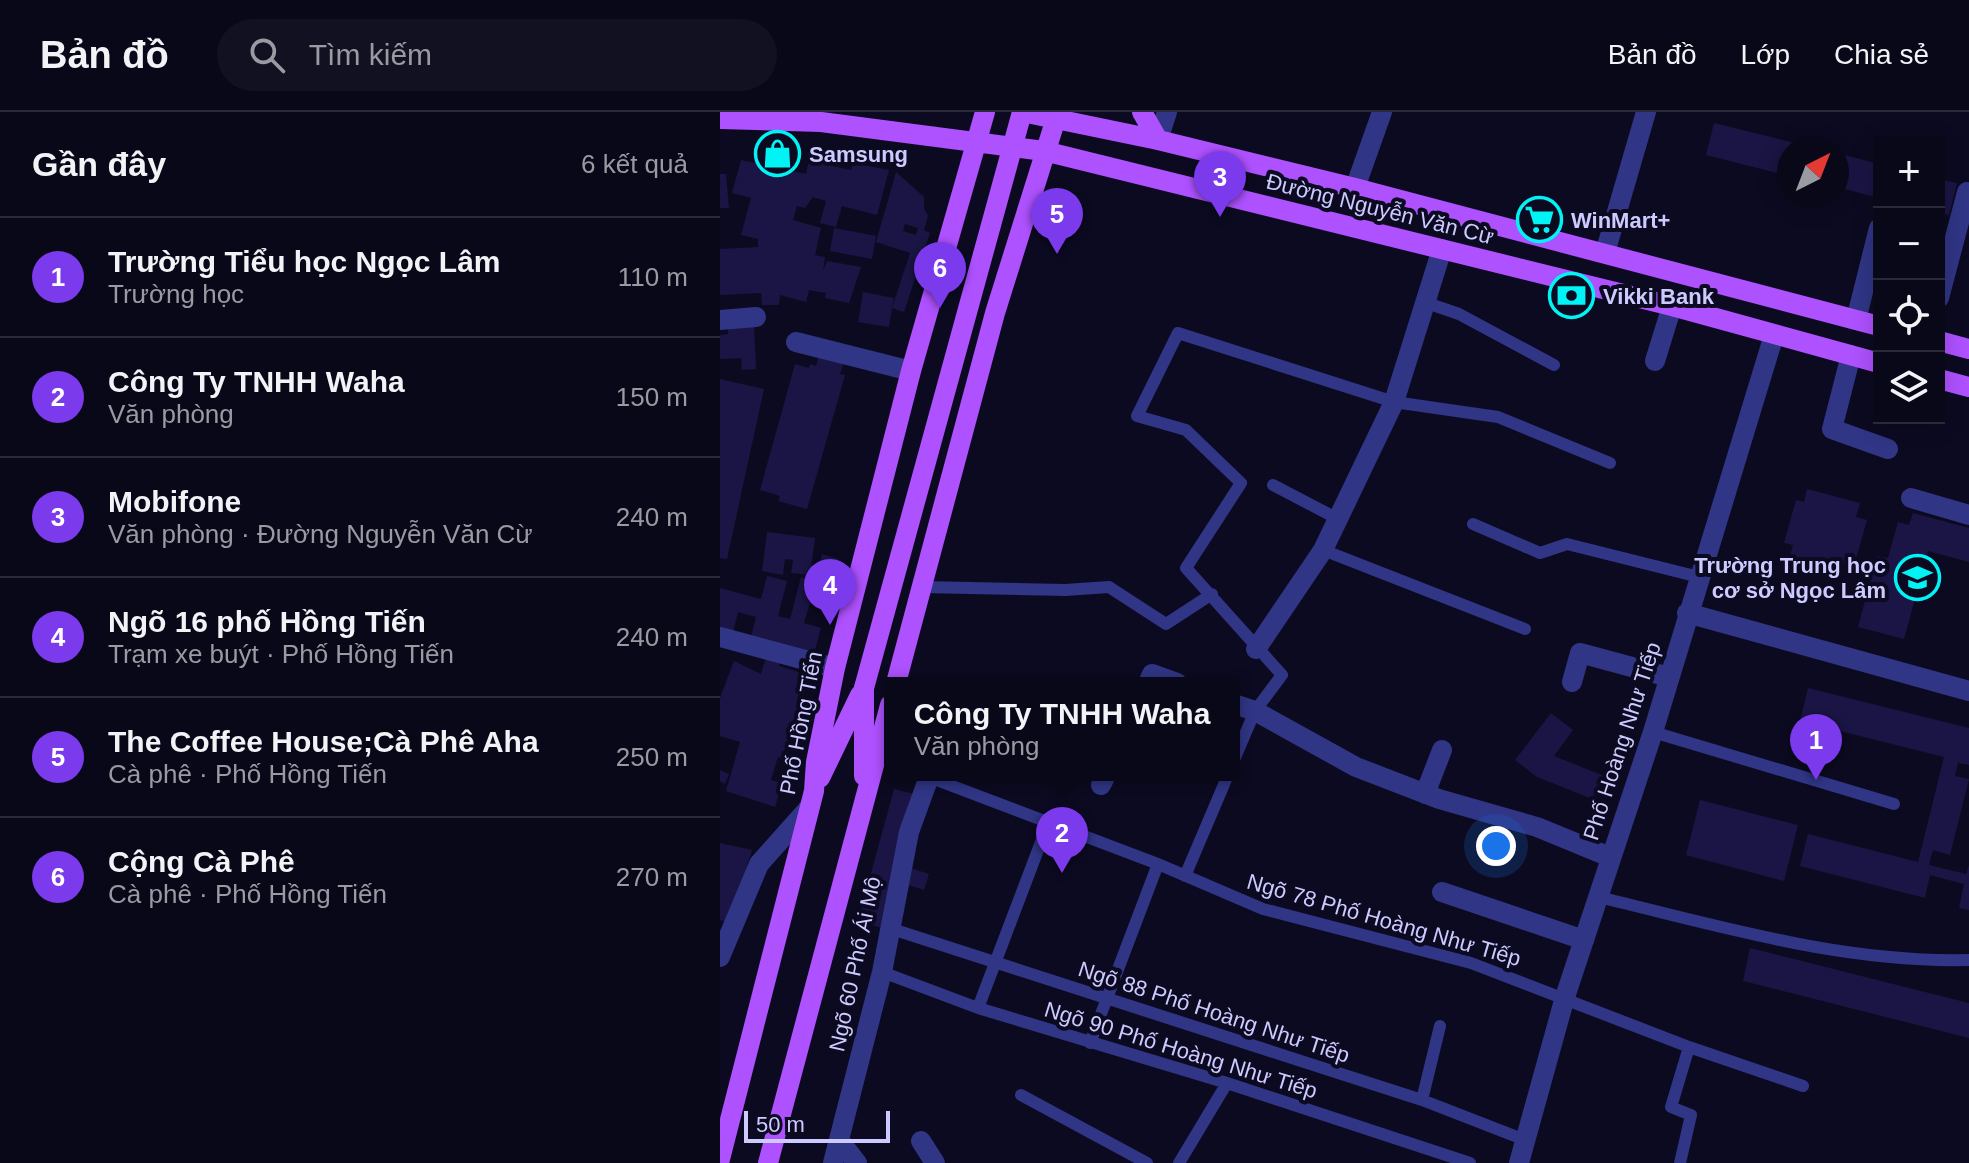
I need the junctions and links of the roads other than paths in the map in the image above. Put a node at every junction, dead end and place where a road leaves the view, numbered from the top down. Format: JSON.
{"nodes":[{"id":1,"x":985,"y":112,"type":"edge"},
{"id":2,"x":1022,"y":112,"type":"edge"},
{"id":3,"x":1142,"y":112,"type":"edge"},
{"id":4,"x":1167,"y":112,"type":"edge"},
{"id":5,"x":1382,"y":112,"type":"edge"},
{"id":6,"x":1646,"y":112,"type":"edge"},
{"id":7,"x":1057,"y":115,"type":"edge"},
{"id":8,"x":720,"y":119,"type":"edge"},
{"id":9,"x":975,"y":140,"type":"junction"},
{"id":10,"x":1158,"y":140,"type":"junction"},
{"id":11,"x":1044,"y":151,"type":"junction"},
{"id":12,"x":1355,"y":188,"type":"junction"},
{"id":13,"x":1967,"y":192,"type":"dead end"},
{"id":14,"x":1442,"y":249,"type":"junction"},
{"id":15,"x":1873,"y":252,"type":"edge"},
{"id":16,"x":1605,"y":253,"type":"junction"},
{"id":17,"x":1944,"y":280,"type":"edge"},
{"id":18,"x":1424,"y":302,"type":"junction"},
{"id":19,"x":1672,"y":306,"type":"junction"},
{"id":20,"x":756,"y":317,"type":"dead end"},
{"id":21,"x":720,"y":320,"type":"edge"},
{"id":22,"x":1856,"y":320,"type":"junction"},
{"id":23,"x":1873,"y":324,"type":"edge"},
{"id":24,"x":1774,"y":335,"type":"junction"},
{"id":25,"x":796,"y":342,"type":"dead end"},
{"id":26,"x":1945,"y":343,"type":"edge"},
{"id":27,"x":1969,"y":349,"type":"edge"},
{"id":28,"x":1851,"y":355,"type":"junction"},
{"id":29,"x":1655,"y":361,"type":"dead end"},
{"id":30,"x":1873,"y":361,"type":"edge"},
{"id":31,"x":1554,"y":365,"type":"dead end"},
{"id":32,"x":911,"y":371,"type":"junction"},
{"id":33,"x":1945,"y":381,"type":"edge"},
{"id":34,"x":1969,"y":387,"type":"edge"},
{"id":35,"x":1394,"y":402,"type":"junction"},
{"id":36,"x":1888,"y":449,"type":"dead end"},
{"id":37,"x":1610,"y":463,"type":"dead end"},
{"id":38,"x":1273,"y":485,"type":"dead end"},
{"id":39,"x":1911,"y":498,"type":"dead end"},
{"id":40,"x":1969,"y":515,"type":"edge"},
{"id":41,"x":1338,"y":519,"type":"junction"},
{"id":42,"x":1473,"y":524,"type":"dead end"},
{"id":43,"x":1323,"y":550,"type":"junction"},
{"id":44,"x":1699,"y":577,"type":"junction"},
{"id":45,"x":921,"y":587,"type":"junction"},
{"id":46,"x":1212,"y":594,"type":"junction"},
{"id":47,"x":1687,"y":613,"type":"junction"},
{"id":48,"x":1525,"y":629,"type":"dead end"},
{"id":49,"x":720,"y":637,"type":"edge"},
{"id":50,"x":1256,"y":649,"type":"junction"},
{"id":51,"x":835,"y":668,"type":"junction"},
{"id":52,"x":898,"y":677,"type":"edge"},
{"id":53,"x":1669,"y":677,"type":"junction"},
{"id":54,"x":1572,"y":682,"type":"dead end"},
{"id":55,"x":864,"y":688,"type":"junction"},
{"id":56,"x":1969,"y":691,"type":"edge"},
{"id":57,"x":1240,"y":706,"type":"edge"},
{"id":58,"x":1255,"y":711,"type":"junction"},
{"id":59,"x":1653,"y":732,"type":"junction"},
{"id":60,"x":1240,"y":746,"type":"edge"},
{"id":61,"x":1442,"y":750,"type":"dead end"},
{"id":62,"x":883,"y":760,"type":"edge"},
{"id":63,"x":924,"y":781,"type":"edge"},
{"id":64,"x":940,"y":781,"type":"edge"},
{"id":65,"x":1225,"y":781,"type":"edge"},
{"id":66,"x":1425,"y":794,"type":"junction"},
{"id":67,"x":811,"y":800,"type":"junction"},
{"id":68,"x":1894,"y":804,"type":"dead end"},
{"id":69,"x":864,"y":805,"type":"junction"},
{"id":70,"x":1049,"y":821,"type":"junction"},
{"id":71,"x":1610,"y":857,"type":"junction"},
{"id":72,"x":1158,"y":864,"type":"junction"},
{"id":73,"x":1185,"y":876,"type":"junction"},
{"id":74,"x":1442,"y":892,"type":"dead end"},
{"id":75,"x":1598,"y":897,"type":"junction"},
{"id":76,"x":889,"y":928,"type":"junction"},
{"id":77,"x":1584,"y":940,"type":"junction"},
{"id":78,"x":720,"y":957,"type":"edge"},
{"id":79,"x":1969,"y":960,"type":"edge"},
{"id":80,"x":994,"y":964,"type":"junction"},
{"id":81,"x":882,"y":972,"type":"junction"},
{"id":82,"x":1565,"y":997,"type":"junction"},
{"id":83,"x":1106,"y":998,"type":"junction"},
{"id":84,"x":978,"y":1008,"type":"junction"},
{"id":85,"x":1440,"y":1026,"type":"dead end"},
{"id":86,"x":1090,"y":1043,"type":"junction"},
{"id":87,"x":1689,"y":1047,"type":"junction"},
{"id":88,"x":1227,"y":1083,"type":"junction"},
{"id":89,"x":1803,"y":1086,"type":"dead end"},
{"id":90,"x":1021,"y":1095,"type":"dead end"},
{"id":91,"x":1422,"y":1100,"type":"junction"},
{"id":92,"x":1525,"y":1140,"type":"junction"},
{"id":93,"x":840,"y":1141,"type":"junction"},
{"id":94,"x":921,"y":1141,"type":"dead end"},
{"id":95,"x":720,"y":1159,"type":"edge"},
{"id":96,"x":768,"y":1163,"type":"edge"},
{"id":97,"x":833,"y":1163,"type":"edge"},
{"id":98,"x":857,"y":1163,"type":"edge"},
{"id":99,"x":935,"y":1163,"type":"edge"},
{"id":100,"x":1147,"y":1163,"type":"edge"},
{"id":101,"x":1179,"y":1163,"type":"edge"},
{"id":102,"x":1470,"y":1163,"type":"edge"},
{"id":103,"x":1519,"y":1163,"type":"edge"},
{"id":104,"x":1680,"y":1163,"type":"edge"}],
"edges":[{"from":1,"to":9,"type":"main road","name":"Phố Hồng Tiến"},
{"from":2,"to":7,"type":"main road","name":"Đường Nguyễn Văn Cừ"},
{"from":2,"to":55,"type":"main road","bridge":true},
{"from":3,"to":10,"type":"main road"},
{"from":4,"to":10,"type":"street"},
{"from":5,"to":12,"type":"street"},
{"from":6,"to":16,"type":"street"},
{"from":7,"to":10,"type":"main road","name":"Đường Nguyễn Văn Cừ"},
{"from":7,"to":11,"type":"main road"},
{"from":8,"to":9,"type":"main road","name":"Đường Nguyễn Văn Cừ"},
{"from":9,"to":11,"type":"main road","name":"Đường Nguyễn Văn Cừ"},
{"from":9,"to":32,"type":"main road","name":"Phố Hồng Tiến"},
{"from":10,"to":12,"type":"main road","name":"Đường Nguyễn Văn Cừ"},
{"from":11,"to":14,"type":"main road","name":"Đường Nguyễn Văn Cừ"},
{"from":11,"to":45,"type":"main road"},
{"from":12,"to":16,"type":"main road","name":"Đường Nguyễn Văn Cừ"},
{"from":13,"to":17,"type":"street"},
{"from":14,"to":18,"type":"street"},
{"from":14,"to":19,"type":"main road","name":"Đường Nguyễn Văn Cừ"},
{"from":15,"to":22,"type":"street"},
{"from":16,"to":22,"type":"main road","name":"Đường Nguyễn Văn Cừ"},
{"from":18,"to":31,"type":"lane"},
{"from":18,"to":35,"type":"street"},
{"from":19,"to":24,"type":"main road","name":"Đường Nguyễn Văn Cừ"},
{"from":19,"to":29,"type":"street"},
{"from":20,"to":21,"type":"street"},
{"from":22,"to":23,"type":"main road","name":"Đường Nguyễn Văn Cừ"},
{"from":24,"to":28,"type":"main road","name":"Đường Nguyễn Văn Cừ"},
{"from":24,"to":44,"type":"street","name":"Phố Hoàng Như Tiếp"},
{"from":25,"to":32,"type":"street"},
{"from":26,"to":27,"type":"main road"},
{"from":28,"to":30,"type":"main road","name":"Đường Nguyễn Văn Cừ"},
{"from":28,"to":36,"type":"street"},
{"from":32,"to":51,"type":"main road","name":"Phố Hồng Tiến"},
{"from":33,"to":34,"type":"main road"},
{"from":35,"to":37,"type":"lane"},
{"from":35,"to":41,"type":"street"},
{"from":35,"to":46,"type":"lane"},
{"from":38,"to":41,"type":"lane"},
{"from":39,"to":40,"type":"street"},
{"from":41,"to":43,"type":"street"},
{"from":42,"to":44,"type":"lane"},
{"from":43,"to":48,"type":"lane"},
{"from":43,"to":50,"type":"street"},
{"from":44,"to":47,"type":"street","name":"Phố Hoàng Như Tiếp"},
{"from":45,"to":46,"type":"lane"},
{"from":45,"to":52,"type":"main road"},
{"from":46,"to":50,"type":"lane"},
{"from":47,"to":53,"type":"street","name":"Phố Hoàng Như Tiếp"},
{"from":47,"to":56,"type":"street"},
{"from":49,"to":51,"type":"street"},
{"from":50,"to":58,"type":"lane"},
{"from":51,"to":67,"type":"main road","name":"Phố Hồng Tiến"},
{"from":53,"to":54,"type":"street"},
{"from":53,"to":59,"type":"street","name":"Phố Hoàng Như Tiếp"},
{"from":55,"to":67,"type":"main road"},
{"from":55,"to":69,"type":"main road"},
{"from":57,"to":58,"type":"street"},
{"from":58,"to":60,"type":"lane"},
{"from":58,"to":66,"type":"street"},
{"from":59,"to":68,"type":"lane"},
{"from":59,"to":71,"type":"street","name":"Phố Hoàng Như Tiếp"},
{"from":61,"to":66,"type":"street"},
{"from":62,"to":69,"type":"main road"},
{"from":63,"to":76,"type":"street","name":"Ngõ 60 Phố Ái Mộ"},
{"from":64,"to":70,"type":"lane","name":"Ngõ 78 Phố Hoàng Như Tiếp"},
{"from":65,"to":73,"type":"lane"},
{"from":66,"to":71,"type":"street"},
{"from":67,"to":78,"type":"street"},
{"from":67,"to":95,"type":"main road","name":"Phố Hồng Tiến"},
{"from":69,"to":96,"type":"main road"},
{"from":70,"to":72,"type":"lane","name":"Ngõ 78 Phố Hoàng Như Tiếp"},
{"from":70,"to":80,"type":"lane"},
{"from":71,"to":75,"type":"street","name":"Phố Hoàng Như Tiếp"},
{"from":72,"to":73,"type":"lane","name":"Ngõ 78 Phố Hoàng Như Tiếp"},
{"from":72,"to":83,"type":"lane"},
{"from":73,"to":82,"type":"lane","name":"Ngõ 78 Phố Hoàng Như Tiếp"},
{"from":74,"to":77,"type":"street"},
{"from":75,"to":77,"type":"street","name":"Phố Hoàng Như Tiếp"},
{"from":75,"to":79,"type":"lane"},
{"from":76,"to":80,"type":"lane","name":"Ngõ 88 Phố Hoàng Như Tiếp"},
{"from":76,"to":81,"type":"street","name":"Ngõ 60 Phố Ái Mộ"},
{"from":77,"to":82,"type":"street","name":"Phố Hoàng Như Tiếp"},
{"from":80,"to":83,"type":"lane","name":"Ngõ 88 Phố Hoàng Như Tiếp"},
{"from":80,"to":84,"type":"lane"},
{"from":81,"to":84,"type":"lane","name":"Ngõ 90 Phố Hoàng Như Tiếp"},
{"from":81,"to":93,"type":"street","name":"Ngõ 60 Phố Ái Mộ"},
{"from":82,"to":87,"type":"lane","name":"Ngõ 78 Phố Hoàng Như Tiếp"},
{"from":82,"to":92,"type":"street","name":"Phố Hoàng Như Tiếp"},
{"from":83,"to":86,"type":"lane"},
{"from":83,"to":91,"type":"lane","name":"Ngõ 88 Phố Hoàng Như Tiếp"},
{"from":84,"to":86,"type":"lane","name":"Ngõ 90 Phố Hoàng Như Tiếp"},
{"from":85,"to":91,"type":"lane"},
{"from":86,"to":88,"type":"lane","name":"Ngõ 90 Phố Hoàng Như Tiếp"},
{"from":87,"to":89,"type":"lane","name":"Ngõ 78 Phố Hoàng Như Tiếp"},
{"from":87,"to":104,"type":"lane"},
{"from":88,"to":101,"type":"lane"},
{"from":88,"to":102,"type":"lane","name":"Ngõ 90 Phố Hoàng Như Tiếp"},
{"from":90,"to":100,"type":"lane"},
{"from":91,"to":92,"type":"lane","name":"Ngõ 88 Phố Hoàng Như Tiếp"},
{"from":92,"to":103,"type":"street","name":"Phố Hoàng Như Tiếp"},
{"from":93,"to":97,"type":"street","name":"Ngõ 60 Phố Ái Mộ"},
{"from":93,"to":98,"type":"street"},
{"from":94,"to":99,"type":"street"}]}
